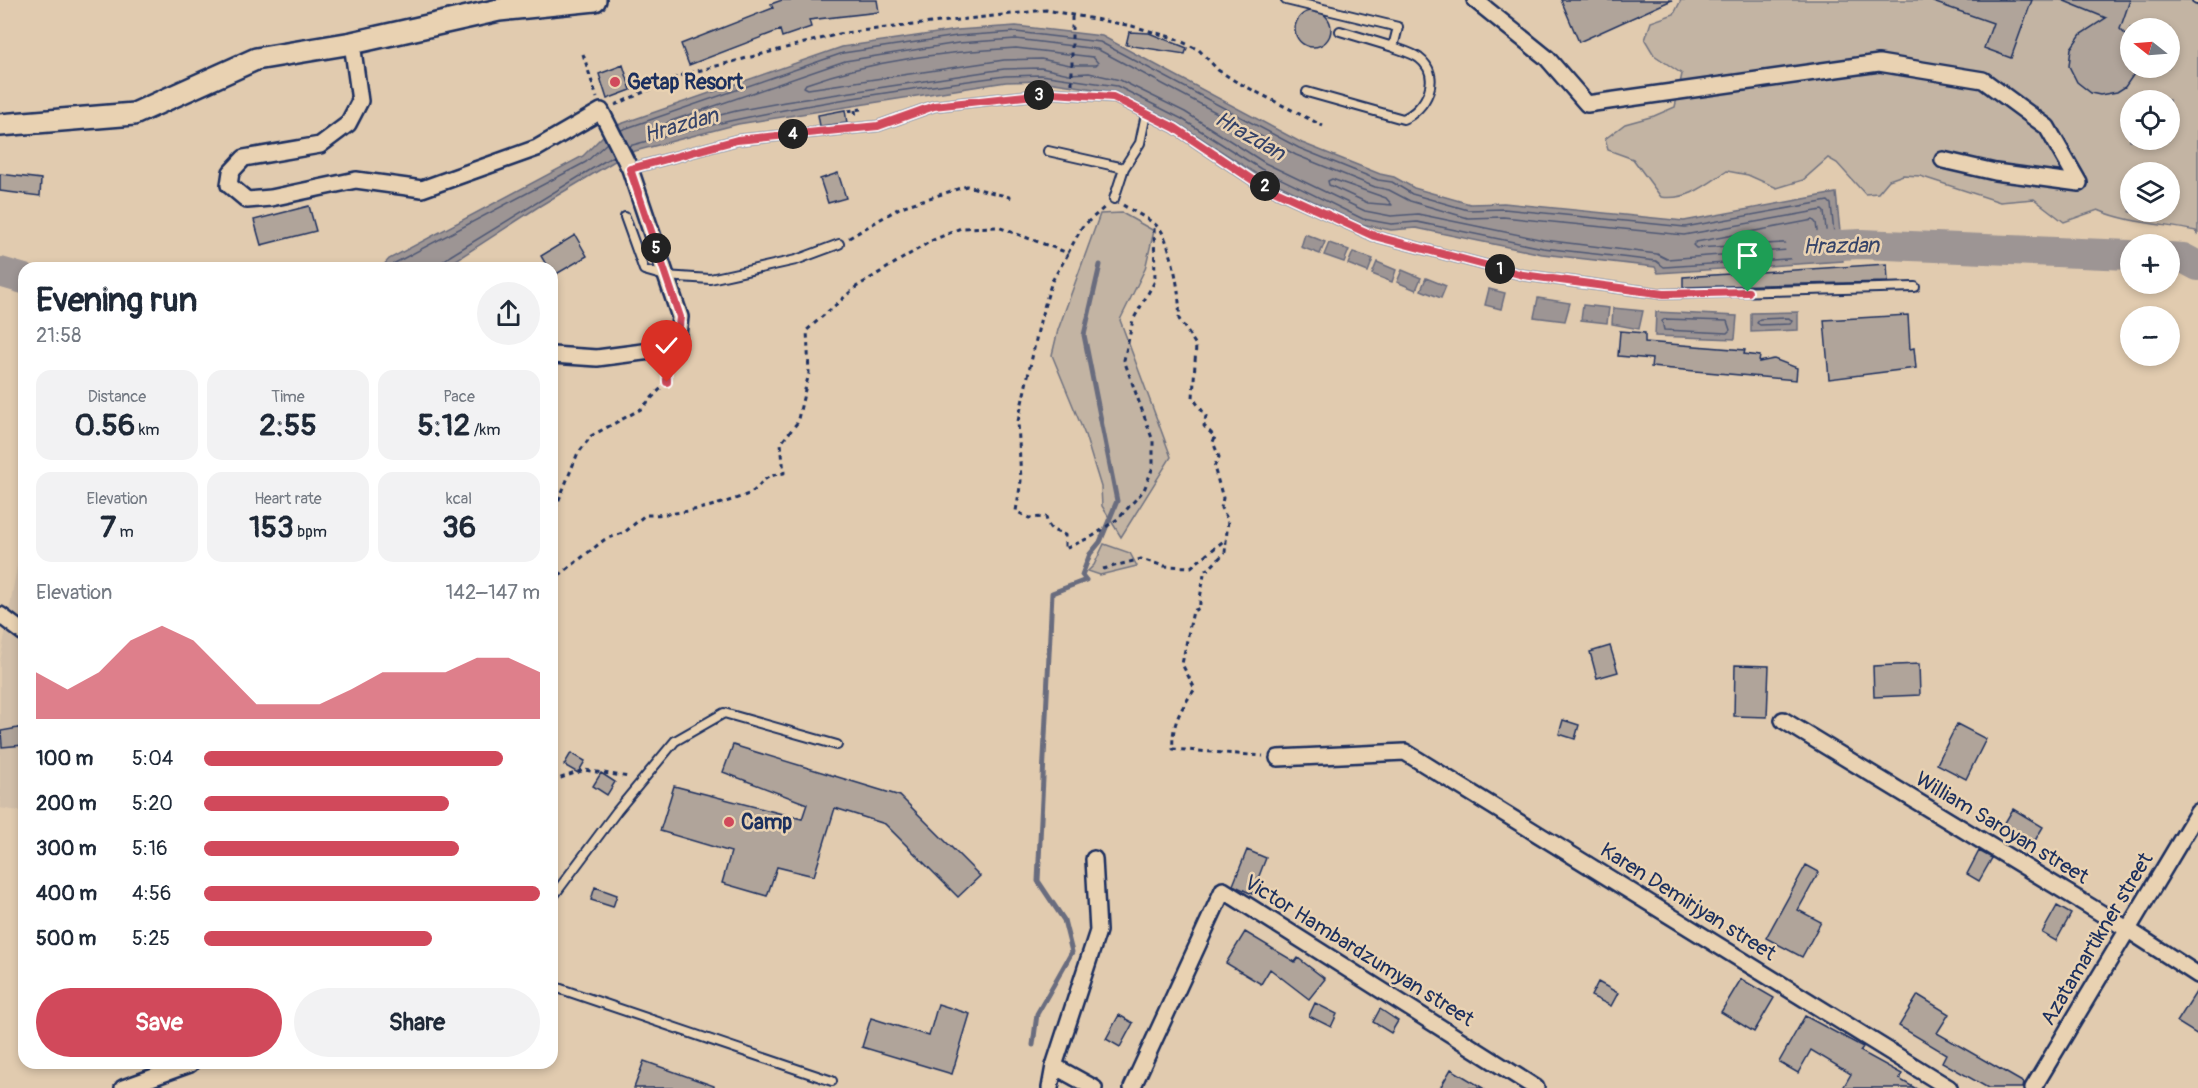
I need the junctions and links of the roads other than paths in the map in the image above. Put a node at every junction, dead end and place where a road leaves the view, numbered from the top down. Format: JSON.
{"nodes":[{"id":1,"x":595,"y":0,"type":"edge"},
{"id":2,"x":1286,"y":0,"type":"edge"},
{"id":3,"x":1475,"y":0,"type":"edge"},
{"id":4,"x":1341,"y":31,"type":"dead end"},
{"id":5,"x":352,"y":43,"type":"junction"},
{"id":6,"x":1393,"y":47,"type":"junction"},
{"id":7,"x":1307,"y":92,"type":"dead end"},
{"id":8,"x":1146,"y":114,"type":"junction"},
{"id":9,"x":0,"y":125,"type":"edge"},
{"id":10,"x":1048,"y":150,"type":"dead end"},
{"id":11,"x":1943,"y":160,"type":"dead end"},
{"id":12,"x":628,"y":162,"type":"junction"},
{"id":13,"x":1124,"y":168,"type":"junction"},
{"id":14,"x":1114,"y":199,"type":"road end"},
{"id":15,"x":625,"y":218,"type":"dead end"},
{"id":16,"x":839,"y":244,"type":"road end"},
{"id":17,"x":665,"y":276,"type":"junction"},
{"id":18,"x":1915,"y":287,"type":"dead end"},
{"id":19,"x":558,"y":355,"type":"edge"},
{"id":20,"x":0,"y":615,"type":"edge"},
{"id":21,"x":18,"y":628,"type":"edge"},
{"id":22,"x":1783,"y":720,"type":"dead end"},
{"id":23,"x":837,"y":745,"type":"dead end"},
{"id":24,"x":1278,"y":758,"type":"road end"},
{"id":25,"x":2198,"y":812,"type":"edge"},
{"id":26,"x":1094,"y":859,"type":"dead end"},
{"id":27,"x":558,"y":890,"type":"edge"},
{"id":28,"x":2127,"y":929,"type":"junction"},
{"id":29,"x":2198,"y":975,"type":"edge"},
{"id":30,"x":558,"y":988,"type":"edge"},
{"id":31,"x":1054,"y":1066,"type":"junction"},
{"id":32,"x":176,"y":1069,"type":"edge"},
{"id":33,"x":832,"y":1081,"type":"dead end"},
{"id":34,"x":123,"y":1088,"type":"edge"},
{"id":35,"x":1050,"y":1088,"type":"edge"},
{"id":36,"x":1094,"y":1088,"type":"edge"},
{"id":37,"x":1132,"y":1088,"type":"edge"},
{"id":38,"x":1536,"y":1088,"type":"edge"},
{"id":39,"x":1949,"y":1088,"type":"edge"},
{"id":40,"x":2033,"y":1088,"type":"edge"}],
"edges":[{"from":1,"to":5,"type":"main road"},
{"from":2,"to":6,"type":"lane"},
{"from":3,"to":11,"type":"street"},
{"from":4,"to":6,"type":"lane"},
{"from":5,"to":9,"type":"main road"},
{"from":5,"to":12,"type":"street"},
{"from":6,"to":7,"type":"lane"},
{"from":8,"to":12,"type":"lane"},
{"from":8,"to":13,"type":"lane"},
{"from":8,"to":18,"type":"lane"},
{"from":10,"to":13,"type":"lane"},
{"from":12,"to":17,"type":"street"},
{"from":13,"to":14,"type":"lane"},
{"from":15,"to":17,"type":"lane"},
{"from":16,"to":17,"type":"lane"},
{"from":17,"to":19,"type":"street"},
{"from":20,"to":21,"type":"street"},
{"from":22,"to":28,"type":"street","name":"William Saroyan street"},
{"from":23,"to":27,"type":"lane"},
{"from":24,"to":39,"type":"street","name":"Karen Demirjyan street"},
{"from":25,"to":28,"type":"street","name":"Azatamartikner street"},
{"from":26,"to":31,"type":"street"},
{"from":28,"to":29,"type":"street","name":"William Saroyan street"},
{"from":28,"to":40,"type":"street","name":"Azatamartikner street"},
{"from":30,"to":33,"type":"lane"},
{"from":31,"to":35,"type":"street"},
{"from":31,"to":36,"type":"street"},
{"from":32,"to":34,"type":"street"},
{"from":37,"to":38,"type":"street","name":"Victor Hambardzumyan street"}]}
